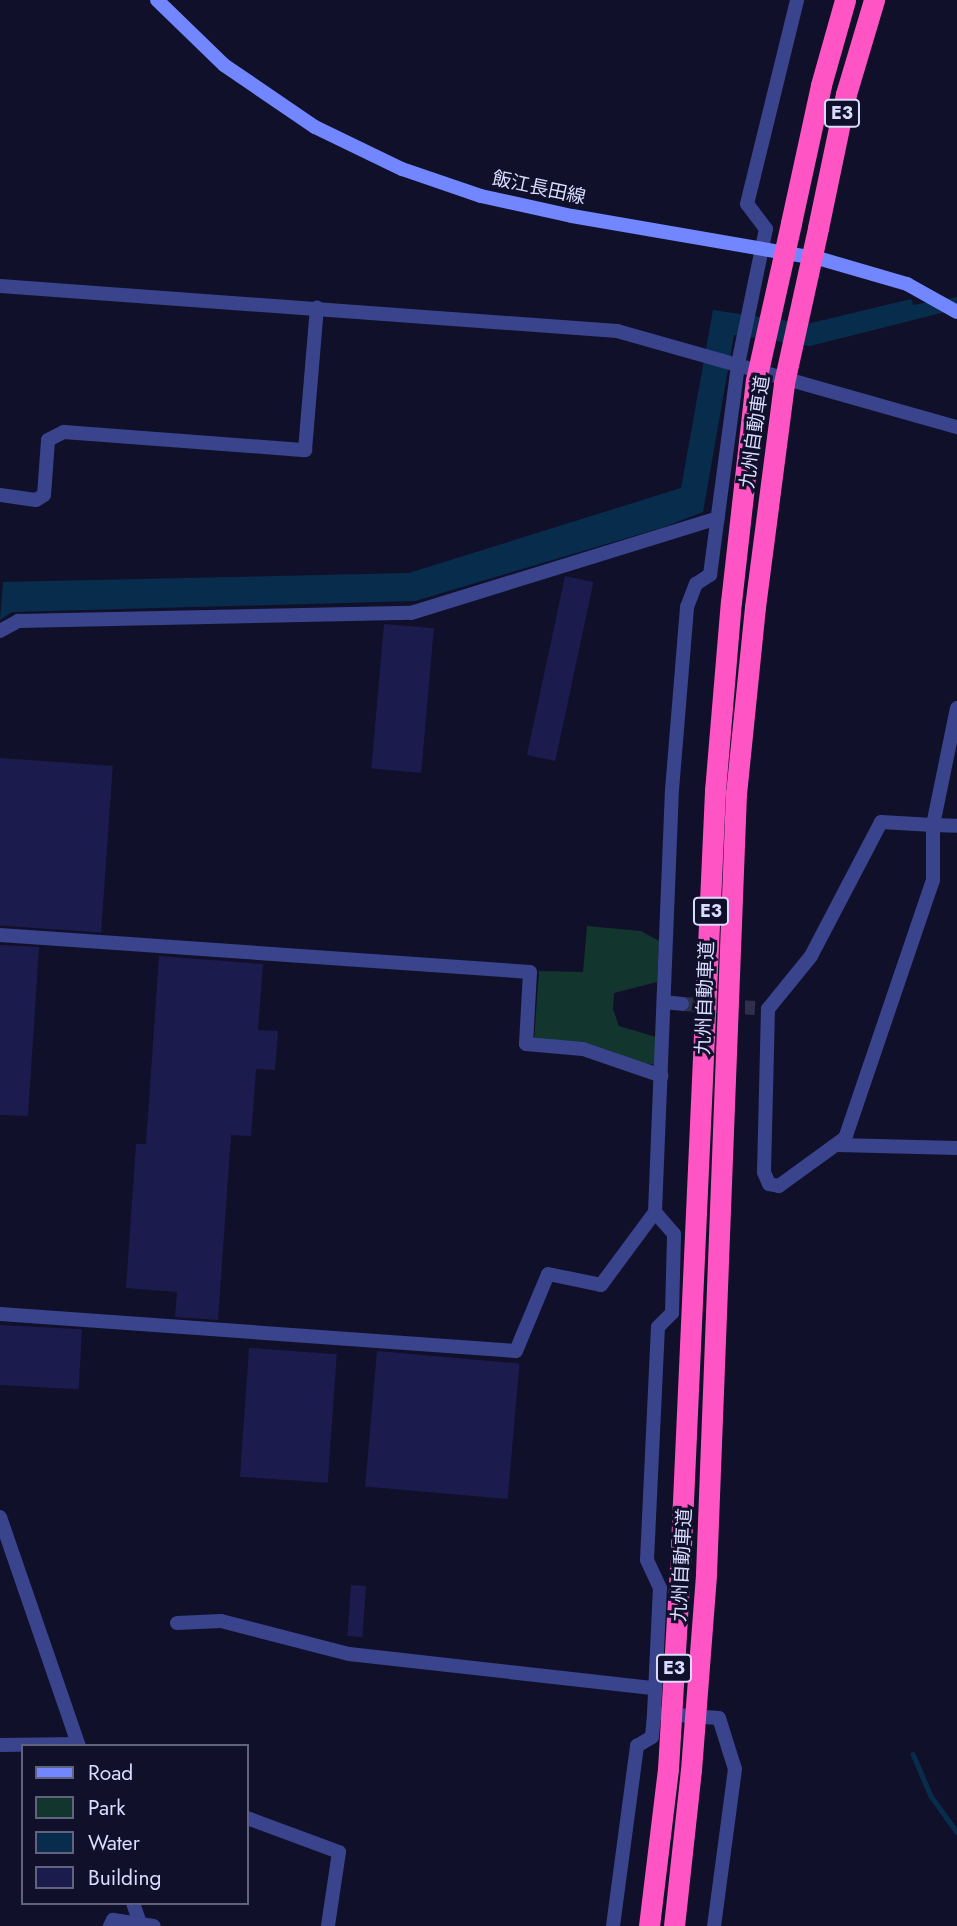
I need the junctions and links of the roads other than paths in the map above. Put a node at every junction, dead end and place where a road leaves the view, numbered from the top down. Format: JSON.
{"nodes":[{"id":1,"x":157,"y":0,"type":"edge"},
{"id":2,"x":797,"y":0,"type":"edge"},
{"id":3,"x":845,"y":0,"type":"edge"},
{"id":4,"x":874,"y":0,"type":"edge"},
{"id":5,"x":762,"y":247,"type":"junction"},
{"id":6,"x":0,"y":286,"type":"edge"},
{"id":7,"x":317,"y":308,"type":"junction"},
{"id":8,"x":957,"y":312,"type":"edge"},
{"id":9,"x":735,"y":363,"type":"junction"},
{"id":10,"x":957,"y":427,"type":"edge"},
{"id":11,"x":0,"y":495,"type":"edge"},
{"id":12,"x":718,"y":519,"type":"junction"},
{"id":13,"x":0,"y":631,"type":"edge"},
{"id":14,"x":957,"y":708,"type":"edge"},
{"id":15,"x":933,"y":825,"type":"junction"},
{"id":16,"x":957,"y":826,"type":"edge"},
{"id":17,"x":0,"y":935,"type":"edge"},
{"id":18,"x":664,"y":1002,"type":"junction"},
{"id":19,"x":682,"y":1004,"type":"tunnel mouth"},
{"id":20,"x":662,"y":1076,"type":"junction"},
{"id":21,"x":832,"y":1145,"type":"junction"},
{"id":22,"x":957,"y":1148,"type":"edge"},
{"id":23,"x":655,"y":1212,"type":"junction"},
{"id":24,"x":709,"y":1220,"type":"junction"},
{"id":25,"x":0,"y":1314,"type":"edge"},
{"id":26,"x":703,"y":1337,"type":"junction"},
{"id":27,"x":0,"y":1517,"type":"edge"},
{"id":28,"x":177,"y":1623,"type":"dead end"},
{"id":29,"x":654,"y":1688,"type":"junction"},
{"id":30,"x":654,"y":1714,"type":"junction"},
{"id":31,"x":79,"y":1744,"type":"edge"},
{"id":32,"x":0,"y":1745,"type":"edge"},
{"id":33,"x":21,"y":1745,"type":"edge"},
{"id":34,"x":248,"y":1818,"type":"edge"},
{"id":35,"x":134,"y":1905,"type":"edge"},
{"id":36,"x":140,"y":1924,"type":"edge"},
{"id":37,"x":110,"y":1926,"type":"edge"},
{"id":38,"x":154,"y":1926,"type":"edge"},
{"id":39,"x":328,"y":1926,"type":"edge"},
{"id":40,"x":613,"y":1926,"type":"edge"},
{"id":41,"x":649,"y":1926,"type":"edge"},
{"id":42,"x":674,"y":1926,"type":"edge"},
{"id":43,"x":714,"y":1926,"type":"edge"}],
"edges":[{"from":1,"to":5,"type":"main road","name":"飯江長田線"},
{"from":2,"to":5,"type":"street"},
{"from":3,"to":24,"type":"highway","name":"九州自動車道","number":"E3","bridge":true},
{"from":4,"to":24,"type":"highway","name":"九州自動車道","number":"E3","bridge":true},
{"from":5,"to":8,"type":"main road","name":"飯江長田線"},
{"from":5,"to":9,"type":"street"},
{"from":6,"to":7,"type":"street"},
{"from":7,"to":9,"type":"street"},
{"from":7,"to":11,"type":"street"},
{"from":9,"to":10,"type":"street"},
{"from":9,"to":12,"type":"street"},
{"from":12,"to":13,"type":"street"},
{"from":12,"to":18,"type":"street"},
{"from":14,"to":15,"type":"street"},
{"from":15,"to":16,"type":"street"},
{"from":15,"to":21,"type":"street"},
{"from":15,"to":21,"type":"street"},
{"from":17,"to":20,"type":"street"},
{"from":18,"to":19,"type":"street"},
{"from":18,"to":20,"type":"street"},
{"from":20,"to":23,"type":"street"},
{"from":21,"to":22,"type":"street"},
{"from":23,"to":25,"type":"street"},
{"from":23,"to":29,"type":"street"},
{"from":24,"to":26,"type":"highway","name":"九州自動車道","number":"E3"},
{"from":26,"to":41,"type":"highway","name":"九州自動車道","number":"E3","bridge":true},
{"from":26,"to":42,"type":"highway","name":"九州自動車道","number":"E3","bridge":true},
{"from":27,"to":31,"type":"street"},
{"from":28,"to":29,"type":"street"},
{"from":29,"to":30,"type":"street"},
{"from":30,"to":40,"type":"street"},
{"from":30,"to":43,"type":"street"},
{"from":32,"to":33,"type":"street"},
{"from":34,"to":39,"type":"street"},
{"from":35,"to":36,"type":"street"},
{"from":36,"to":37,"type":"street"},
{"from":36,"to":38,"type":"street"}]}
